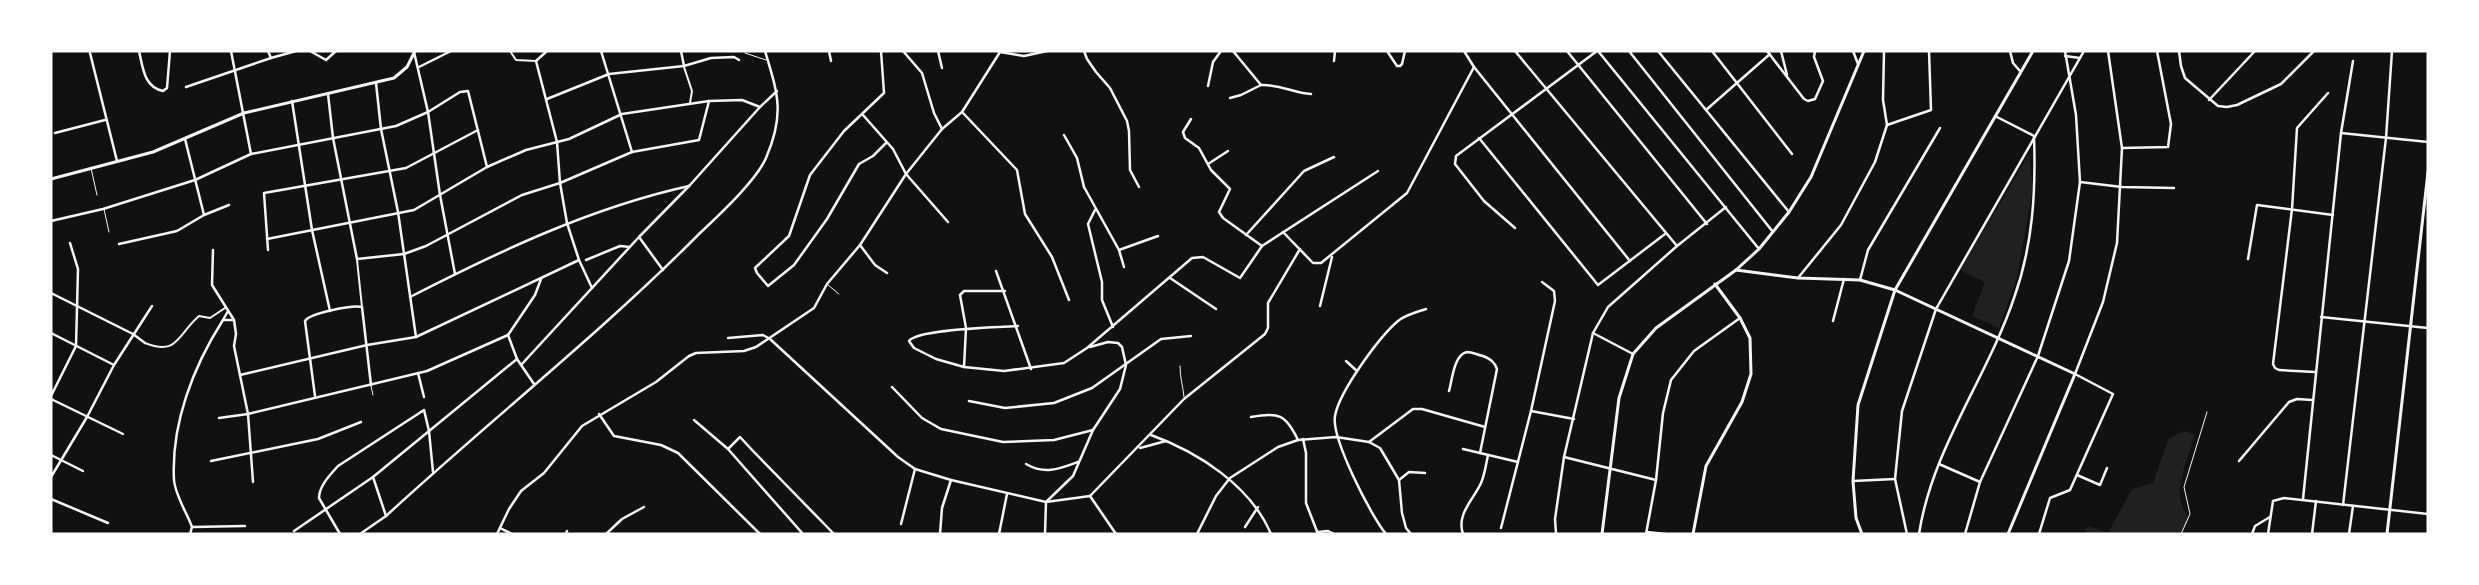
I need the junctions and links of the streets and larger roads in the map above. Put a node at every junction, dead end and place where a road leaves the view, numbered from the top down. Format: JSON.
{"nodes":[{"id":1,"x":139,"y":51,"type":"edge"},
{"id":2,"x":170,"y":51,"type":"edge"},
{"id":3,"x":231,"y":51,"type":"edge"},
{"id":4,"x":268,"y":51,"type":"edge"},
{"id":5,"x":296,"y":51,"type":"edge"},
{"id":6,"x":310,"y":51,"type":"edge"},
{"id":7,"x":336,"y":51,"type":"edge"},
{"id":8,"x":451,"y":51,"type":"edge"},
{"id":9,"x":510,"y":51,"type":"edge"},
{"id":10,"x":547,"y":51,"type":"edge"},
{"id":11,"x":601,"y":51,"type":"edge"},
{"id":12,"x":680,"y":51,"type":"edge"},
{"id":13,"x":765,"y":51,"type":"edge"},
{"id":14,"x":829,"y":51,"type":"edge"},
{"id":15,"x":881,"y":51,"type":"edge"},
{"id":16,"x":903,"y":51,"type":"edge"},
{"id":17,"x":938,"y":51,"type":"edge"},
{"id":18,"x":1000,"y":51,"type":"edge"},
{"id":19,"x":1047,"y":51,"type":"edge"},
{"id":20,"x":1084,"y":51,"type":"edge"},
{"id":21,"x":1221,"y":51,"type":"edge"},
{"id":22,"x":1233,"y":51,"type":"edge"},
{"id":23,"x":1335,"y":51,"type":"edge"},
{"id":24,"x":1387,"y":51,"type":"edge"},
{"id":25,"x":1405,"y":51,"type":"edge"},
{"id":26,"x":1464,"y":51,"type":"edge"},
{"id":27,"x":1515,"y":51,"type":"edge"},
{"id":28,"x":1567,"y":51,"type":"edge"},
{"id":29,"x":1598,"y":51,"type":"edge"},
{"id":30,"x":1629,"y":51,"type":"edge"},
{"id":31,"x":1658,"y":51,"type":"edge"},
{"id":32,"x":1712,"y":51,"type":"edge"},
{"id":33,"x":1767,"y":51,"type":"edge"},
{"id":34,"x":1781,"y":51,"type":"edge"},
{"id":35,"x":1815,"y":51,"type":"edge"},
{"id":36,"x":1853,"y":51,"type":"edge"},
{"id":37,"x":1864,"y":51,"type":"edge"},
{"id":38,"x":1884,"y":51,"type":"edge"},
{"id":39,"x":1929,"y":51,"type":"edge"},
{"id":40,"x":2010,"y":51,"type":"edge"},
{"id":41,"x":2033,"y":51,"type":"edge"},
{"id":42,"x":2065,"y":51,"type":"edge"},
{"id":43,"x":2084,"y":51,"type":"edge"},
{"id":44,"x":2108,"y":51,"type":"edge"},
{"id":45,"x":2157,"y":51,"type":"edge"},
{"id":46,"x":2179,"y":51,"type":"edge"},
{"id":47,"x":2255,"y":51,"type":"edge"},
{"id":48,"x":2314,"y":51,"type":"edge"},
{"id":49,"x":2392,"y":51,"type":"edge"},
{"id":50,"x":414,"y":52,"type":"edge"},
{"id":51,"x":90,"y":53,"type":"dead end"},
{"id":52,"x":287,"y":53,"type":"edge"},
{"id":53,"x":1770,"y":54,"type":"junction"},
{"id":54,"x":2065,"y":56,"type":"junction"},
{"id":55,"x":271,"y":58,"type":"junction"},
{"id":56,"x":2080,"y":58,"type":"junction"},
{"id":57,"x":739,"y":60,"type":"dead end"},
{"id":58,"x":536,"y":61,"type":"junction"},
{"id":59,"x":831,"y":61,"type":"dead end"},
{"id":60,"x":1334,"y":61,"type":"dead end"},
{"id":61,"x":2353,"y":61,"type":"dead end"},
{"id":62,"x":1579,"y":65,"type":"junction"},
{"id":63,"x":684,"y":66,"type":"junction"},
{"id":64,"x":1859,"y":66,"type":"junction"},
{"id":65,"x":419,"y":67,"type":"junction"},
{"id":66,"x":1474,"y":67,"type":"junction"},
{"id":67,"x":942,"y":68,"type":"dead end"},
{"id":68,"x":235,"y":69,"type":"junction"},
{"id":69,"x":2020,"y":72,"type":"junction"},
{"id":70,"x":609,"y":74,"type":"junction"},
{"id":71,"x":1787,"y":76,"type":"junction"},
{"id":72,"x":2069,"y":80,"type":"junction"},
{"id":73,"x":376,"y":83,"type":"junction"},
{"id":74,"x":1738,"y":84,"type":"junction"},
{"id":75,"x":1261,"y":85,"type":"junction"},
{"id":76,"x":1208,"y":86,"type":"dead end"},
{"id":77,"x":186,"y":87,"type":"dead end"},
{"id":78,"x":1548,"y":90,"type":"junction"},
{"id":79,"x":778,"y":91,"type":"junction"},
{"id":80,"x":2328,"y":93,"type":"dead end"},
{"id":81,"x":328,"y":94,"type":"junction"},
{"id":82,"x":1311,"y":94,"type":"dead end"},
{"id":83,"x":1230,"y":98,"type":"dead end"},
{"id":84,"x":547,"y":99,"type":"junction"},
{"id":85,"x":2209,"y":100,"type":"junction"},
{"id":86,"x":292,"y":101,"type":"junction"},
{"id":87,"x":710,"y":101,"type":"junction"},
{"id":88,"x":690,"y":103,"type":"junction"},
{"id":89,"x":760,"y":107,"type":"junction"},
{"id":90,"x":1706,"y":110,"type":"junction"},
{"id":91,"x":428,"y":112,"type":"junction"},
{"id":92,"x":962,"y":112,"type":"junction"},
{"id":93,"x":244,"y":113,"type":"junction"},
{"id":94,"x":622,"y":114,"type":"junction"},
{"id":95,"x":1513,"y":114,"type":"junction"},
{"id":96,"x":863,"y":115,"type":"junction"},
{"id":97,"x":1995,"y":116,"type":"junction"},
{"id":98,"x":105,"y":120,"type":"junction"},
{"id":99,"x":1191,"y":120,"type":"dead end"},
{"id":100,"x":1887,"y":125,"type":"junction"},
{"id":101,"x":1940,"y":128,"type":"dead end"},
{"id":102,"x":381,"y":129,"type":"junction"},
{"id":103,"x":942,"y":129,"type":"junction"},
{"id":104,"x":478,"y":130,"type":"junction"},
{"id":105,"x":55,"y":133,"type":"dead end"},
{"id":106,"x":2341,"y":133,"type":"junction"},
{"id":107,"x":1064,"y":135,"type":"dead end"},
{"id":108,"x":2034,"y":136,"type":"junction"},
{"id":109,"x":333,"y":138,"type":"junction"},
{"id":110,"x":1479,"y":138,"type":"junction"},
{"id":111,"x":2386,"y":138,"type":"junction"},
{"id":112,"x":185,"y":139,"type":"junction"},
{"id":113,"x":557,"y":142,"type":"junction"},
{"id":114,"x":2428,"y":142,"type":"edge"},
{"id":115,"x":886,"y":143,"type":"junction"},
{"id":116,"x":300,"y":144,"type":"junction"},
{"id":117,"x":2122,"y":148,"type":"junction"},
{"id":118,"x":1228,"y":151,"type":"dead end"},
{"id":119,"x":436,"y":152,"type":"junction"},
{"id":120,"x":632,"y":152,"type":"junction"},
{"id":121,"x":252,"y":154,"type":"junction"},
{"id":122,"x":1792,"y":154,"type":"dead end"},
{"id":123,"x":1334,"y":157,"type":"dead end"},
{"id":124,"x":118,"y":161,"type":"junction"},
{"id":125,"x":1208,"y":164,"type":"junction"},
{"id":126,"x":487,"y":167,"type":"junction"},
{"id":127,"x":391,"y":170,"type":"junction"},
{"id":128,"x":1378,"y":171,"type":"dead end"},
{"id":129,"x":2428,"y":172,"type":"edge"},
{"id":130,"x":906,"y":174,"type":"junction"},
{"id":131,"x":51,"y":179,"type":"edge"},
{"id":132,"x":342,"y":179,"type":"junction"},
{"id":133,"x":195,"y":180,"type":"junction"},
{"id":134,"x":2080,"y":182,"type":"junction"},
{"id":135,"x":560,"y":183,"type":"junction"},
{"id":136,"x":690,"y":185,"type":"junction"},
{"id":137,"x":306,"y":186,"type":"junction"},
{"id":138,"x":1139,"y":187,"type":"dead end"},
{"id":139,"x":2122,"y":187,"type":"junction"},
{"id":140,"x":2174,"y":188,"type":"dead end"},
{"id":141,"x":440,"y":195,"type":"junction"},
{"id":142,"x":229,"y":205,"type":"dead end"},
{"id":143,"x":1726,"y":207,"type":"junction"},
{"id":144,"x":1095,"y":210,"type":"junction"},
{"id":145,"x":2292,"y":210,"type":"junction"},
{"id":146,"x":398,"y":212,"type":"junction"},
{"id":147,"x":1789,"y":212,"type":"junction"},
{"id":148,"x":204,"y":215,"type":"junction"},
{"id":149,"x":2333,"y":215,"type":"junction"},
{"id":150,"x":51,"y":221,"type":"edge"},
{"id":151,"x":350,"y":221,"type":"junction"},
{"id":152,"x":567,"y":222,"type":"junction"},
{"id":153,"x":948,"y":222,"type":"dead end"},
{"id":154,"x":1707,"y":224,"type":"junction"},
{"id":155,"x":1515,"y":228,"type":"dead end"},
{"id":156,"x":312,"y":230,"type":"junction"},
{"id":157,"x":1283,"y":231,"type":"junction"},
{"id":158,"x":1773,"y":232,"type":"junction"},
{"id":159,"x":449,"y":234,"type":"junction"},
{"id":160,"x":1665,"y":234,"type":"junction"},
{"id":161,"x":1246,"y":235,"type":"junction"},
{"id":162,"x":1158,"y":236,"type":"dead end"},
{"id":163,"x":639,"y":237,"type":"junction"},
{"id":164,"x":268,"y":239,"type":"junction"},
{"id":165,"x":70,"y":243,"type":"dead end"},
{"id":166,"x":119,"y":244,"type":"dead end"},
{"id":167,"x":860,"y":244,"type":"junction"},
{"id":168,"x":1262,"y":246,"type":"junction"},
{"id":169,"x":1677,"y":246,"type":"junction"},
{"id":170,"x":630,"y":247,"type":"junction"},
{"id":171,"x":1300,"y":249,"type":"junction"},
{"id":172,"x":1759,"y":249,"type":"junction"},
{"id":173,"x":213,"y":250,"type":"dead end"},
{"id":174,"x":268,"y":250,"type":"dead end"},
{"id":175,"x":1119,"y":250,"type":"junction"},
{"id":176,"x":404,"y":254,"type":"junction"},
{"id":177,"x":1332,"y":256,"type":"junction"},
{"id":178,"x":357,"y":259,"type":"junction"},
{"id":179,"x":2248,"y":259,"type":"dead end"},
{"id":180,"x":579,"y":260,"type":"junction"},
{"id":181,"x":586,"y":260,"type":"dead end"},
{"id":182,"x":1630,"y":261,"type":"junction"},
{"id":183,"x":1124,"y":267,"type":"dead end"},
{"id":184,"x":664,"y":270,"type":"junction"},
{"id":185,"x":1736,"y":270,"type":"junction"},
{"id":186,"x":996,"y":271,"type":"dead end"},
{"id":187,"x":887,"y":273,"type":"dead end"},
{"id":188,"x":455,"y":274,"type":"junction"},
{"id":189,"x":541,"y":278,"type":"junction"},
{"id":190,"x":1170,"y":278,"type":"junction"},
{"id":191,"x":1798,"y":278,"type":"junction"},
{"id":192,"x":1844,"y":280,"type":"junction"},
{"id":193,"x":1860,"y":280,"type":"junction"},
{"id":194,"x":1542,"y":282,"type":"dead end"},
{"id":195,"x":1715,"y":284,"type":"junction"},
{"id":196,"x":592,"y":288,"type":"junction"},
{"id":197,"x":1895,"y":290,"type":"junction"},
{"id":198,"x":1005,"y":291,"type":"junction"},
{"id":199,"x":51,"y":294,"type":"edge"},
{"id":200,"x":410,"y":296,"type":"junction"},
{"id":201,"x":1069,"y":300,"type":"dead end"},
{"id":202,"x":77,"y":306,"type":"junction"},
{"id":203,"x":152,"y":306,"type":"dead end"},
{"id":204,"x":1320,"y":306,"type":"dead end"},
{"id":205,"x":362,"y":307,"type":"junction"},
{"id":206,"x":1216,"y":309,"type":"dead end"},
{"id":207,"x":1426,"y":309,"type":"dead end"},
{"id":208,"x":1936,"y":309,"type":"junction"},
{"id":209,"x":226,"y":310,"type":"junction"},
{"id":210,"x":330,"y":311,"type":"junction"},
{"id":211,"x":2321,"y":317,"type":"junction"},
{"id":212,"x":1740,"y":318,"type":"junction"},
{"id":213,"x":223,"y":320,"type":"junction"},
{"id":214,"x":234,"y":320,"type":"junction"},
{"id":215,"x":1832,"y":321,"type":"dead end"},
{"id":216,"x":2365,"y":321,"type":"junction"},
{"id":217,"x":1018,"y":326,"type":"junction"},
{"id":218,"x":2410,"y":326,"type":"junction"},
{"id":219,"x":1113,"y":327,"type":"junction"},
{"id":220,"x":966,"y":328,"type":"junction"},
{"id":221,"x":2428,"y":328,"type":"edge"},
{"id":222,"x":51,"y":333,"type":"edge"},
{"id":223,"x":1593,"y":333,"type":"junction"},
{"id":224,"x":133,"y":334,"type":"junction"},
{"id":225,"x":508,"y":335,"type":"junction"},
{"id":226,"x":1191,"y":336,"type":"dead end"},
{"id":227,"x":416,"y":337,"type":"junction"},
{"id":228,"x":1998,"y":337,"type":"junction"},
{"id":229,"x":728,"y":338,"type":"dead end"},
{"id":230,"x":770,"y":339,"type":"junction"},
{"id":231,"x":145,"y":343,"type":"joint"},
{"id":232,"x":367,"y":345,"type":"junction"},
{"id":233,"x":76,"y":346,"type":"junction"},
{"id":234,"x":1088,"y":348,"type":"junction"},
{"id":235,"x":1633,"y":354,"type":"junction"},
{"id":236,"x":2038,"y":356,"type":"junction"},
{"id":237,"x":310,"y":358,"type":"junction"},
{"id":238,"x":518,"y":359,"type":"junction"},
{"id":239,"x":1346,"y":361,"type":"dead end"},
{"id":240,"x":114,"y":365,"type":"junction"},
{"id":241,"x":522,"y":365,"type":"junction"},
{"id":242,"x":1126,"y":365,"type":"junction"},
{"id":243,"x":964,"y":367,"type":"junction"},
{"id":244,"x":1031,"y":369,"type":"junction"},
{"id":245,"x":1357,"y":371,"type":"junction"},
{"id":246,"x":2315,"y":372,"type":"junction"},
{"id":247,"x":418,"y":373,"type":"junction"},
{"id":248,"x":2075,"y":374,"type":"junction"},
{"id":249,"x":240,"y":375,"type":"junction"},
{"id":250,"x":534,"y":384,"type":"junction"},
{"id":251,"x":371,"y":385,"type":"junction"},
{"id":252,"x":892,"y":387,"type":"dead end"},
{"id":253,"x":1449,"y":391,"type":"dead end"},
{"id":254,"x":316,"y":396,"type":"junction"},
{"id":255,"x":424,"y":397,"type":"dead end"},
{"id":256,"x":51,"y":398,"type":"edge"},
{"id":257,"x":2312,"y":400,"type":"junction"},
{"id":258,"x":969,"y":401,"type":"dead end"},
{"id":259,"x":1531,"y":411,"type":"junction"},
{"id":260,"x":248,"y":414,"type":"junction"},
{"id":261,"x":599,"y":414,"type":"junction"},
{"id":262,"x":87,"y":417,"type":"junction"},
{"id":263,"x":1250,"y":417,"type":"dead end"},
{"id":264,"x":220,"y":418,"type":"dead end"},
{"id":265,"x":694,"y":420,"type":"dead end"},
{"id":266,"x":1574,"y":420,"type":"junction"},
{"id":267,"x":361,"y":422,"type":"dead end"},
{"id":268,"x":1485,"y":427,"type":"junction"},
{"id":269,"x":430,"y":430,"type":"junction"},
{"id":270,"x":1093,"y":430,"type":"junction"},
{"id":271,"x":124,"y":434,"type":"dead end"},
{"id":272,"x":1150,"y":434,"type":"junction"},
{"id":273,"x":1336,"y":437,"type":"junction"},
{"id":274,"x":1303,"y":439,"type":"junction"},
{"id":275,"x":1298,"y":440,"type":"junction"},
{"id":276,"x":1167,"y":441,"type":"junction"},
{"id":277,"x":1369,"y":442,"type":"junction"},
{"id":278,"x":728,"y":449,"type":"junction"},
{"id":279,"x":1137,"y":449,"type":"junction"},
{"id":280,"x":1463,"y":449,"type":"dead end"},
{"id":281,"x":1480,"y":453,"type":"junction"},
{"id":282,"x":250,"y":454,"type":"junction"},
{"id":283,"x":1488,"y":455,"type":"junction"},
{"id":284,"x":51,"y":456,"type":"edge"},
{"id":285,"x":1564,"y":457,"type":"junction"},
{"id":286,"x":60,"y":460,"type":"junction"},
{"id":287,"x":211,"y":461,"type":"dead end"},
{"id":288,"x":2239,"y":461,"type":"dead end"},
{"id":289,"x":1078,"y":462,"type":"junction"},
{"id":290,"x":1518,"y":462,"type":"junction"},
{"id":291,"x":1026,"y":464,"type":"dead end"},
{"id":292,"x":1939,"y":464,"type":"junction"},
{"id":293,"x":1610,"y":467,"type":"junction"},
{"id":294,"x":2107,"y":468,"type":"dead end"},
{"id":295,"x":915,"y":469,"type":"junction"},
{"id":296,"x":83,"y":471,"type":"dead end"},
{"id":297,"x":433,"y":472,"type":"junction"},
{"id":298,"x":1425,"y":473,"type":"dead end"},
{"id":299,"x":2077,"y":475,"type":"junction"},
{"id":300,"x":51,"y":477,"type":"edge"},
{"id":301,"x":373,"y":477,"type":"junction"},
{"id":302,"x":1230,"y":478,"type":"junction"},
{"id":303,"x":1895,"y":479,"type":"junction"},
{"id":304,"x":951,"y":480,"type":"junction"},
{"id":305,"x":1399,"y":480,"type":"junction"},
{"id":306,"x":1656,"y":480,"type":"junction"},
{"id":307,"x":1853,"y":481,"type":"junction"},
{"id":308,"x":253,"y":482,"type":"dead end"},
{"id":309,"x":1980,"y":482,"type":"junction"},
{"id":310,"x":1007,"y":494,"type":"junction"},
{"id":311,"x":1090,"y":496,"type":"junction"},
{"id":312,"x":51,"y":499,"type":"edge"},
{"id":313,"x":2303,"y":499,"type":"junction"},
{"id":314,"x":2316,"y":501,"type":"junction"},
{"id":315,"x":1046,"y":502,"type":"junction"},
{"id":316,"x":2344,"y":505,"type":"junction"},
{"id":317,"x":2352,"y":506,"type":"junction"},
{"id":318,"x":644,"y":507,"type":"dead end"},
{"id":319,"x":1258,"y":508,"type":"junction"},
{"id":320,"x":326,"y":509,"type":"junction"},
{"id":321,"x":2390,"y":510,"type":"junction"},
{"id":322,"x":2428,"y":514,"type":"edge"},
{"id":323,"x":386,"y":516,"type":"junction"},
{"id":324,"x":2270,"y":517,"type":"junction"},
{"id":325,"x":108,"y":524,"type":"dead end"},
{"id":326,"x":901,"y":524,"type":"dead end"},
{"id":327,"x":245,"y":526,"type":"dead end"},
{"id":328,"x":192,"y":527,"type":"junction"},
{"id":329,"x":1245,"y":527,"type":"dead end"},
{"id":330,"x":500,"y":528,"type":"junction"},
{"id":331,"x":1501,"y":528,"type":"dead end"},
{"id":332,"x":294,"y":531,"type":"dead end"},
{"id":333,"x":1318,"y":533,"type":"edge"},
{"id":334,"x":1647,"y":533,"type":"edge"},
{"id":335,"x":190,"y":534,"type":"edge"},
{"id":336,"x":340,"y":534,"type":"edge"},
{"id":337,"x":360,"y":534,"type":"edge"},
{"id":338,"x":497,"y":534,"type":"edge"},
{"id":339,"x":512,"y":534,"type":"edge"},
{"id":340,"x":606,"y":534,"type":"edge"},
{"id":341,"x":760,"y":534,"type":"edge"},
{"id":342,"x":803,"y":534,"type":"edge"},
{"id":343,"x":834,"y":534,"type":"edge"},
{"id":344,"x":940,"y":534,"type":"edge"},
{"id":345,"x":999,"y":534,"type":"edge"},
{"id":346,"x":1045,"y":534,"type":"edge"},
{"id":347,"x":1116,"y":534,"type":"edge"},
{"id":348,"x":1197,"y":534,"type":"edge"},
{"id":349,"x":1271,"y":534,"type":"edge"},
{"id":350,"x":1334,"y":534,"type":"edge"},
{"id":351,"x":1386,"y":534,"type":"edge"},
{"id":352,"x":1411,"y":534,"type":"edge"},
{"id":353,"x":1464,"y":534,"type":"edge"},
{"id":354,"x":1556,"y":534,"type":"edge"},
{"id":355,"x":1602,"y":534,"type":"edge"},
{"id":356,"x":1665,"y":534,"type":"edge"},
{"id":357,"x":1693,"y":534,"type":"edge"},
{"id":358,"x":1862,"y":534,"type":"edge"},
{"id":359,"x":1907,"y":534,"type":"edge"},
{"id":360,"x":1919,"y":534,"type":"edge"},
{"id":361,"x":1965,"y":534,"type":"edge"},
{"id":362,"x":2008,"y":534,"type":"edge"},
{"id":363,"x":2039,"y":534,"type":"edge"},
{"id":364,"x":2252,"y":534,"type":"edge"},
{"id":365,"x":2268,"y":534,"type":"edge"},
{"id":366,"x":2312,"y":534,"type":"edge"},
{"id":367,"x":2349,"y":534,"type":"edge"},
{"id":368,"x":2387,"y":534,"type":"edge"}],
"edges":[{"from":1,"to":2,"type":"street"},
{"from":3,"to":68,"type":"street"},
{"from":4,"to":55,"type":"street"},
{"from":5,"to":52,"type":"street"},
{"from":6,"to":7,"type":"street"},
{"from":8,"to":65,"type":"street"},
{"from":9,"to":58,"type":"street"},
{"from":10,"to":58,"type":"street"},
{"from":11,"to":70,"type":"street"},
{"from":12,"to":63,"type":"street"},
{"from":13,"to":79,"type":"street"},
{"from":14,"to":59,"type":"street"},
{"from":15,"to":96,"type":"street"},
{"from":16,"to":103,"type":"street"},
{"from":17,"to":67,"type":"street"},
{"from":18,"to":19,"type":"street"},
{"from":18,"to":92,"type":"street"},
{"from":20,"to":138,"type":"street"},
{"from":21,"to":76,"type":"street"},
{"from":22,"to":75,"type":"street"},
{"from":23,"to":60,"type":"street"},
{"from":24,"to":25,"type":"street"},
{"from":26,"to":66,"type":"street"},
{"from":27,"to":78,"type":"street"},
{"from":28,"to":62,"type":"street"},
{"from":29,"to":62,"type":"street"},
{"from":29,"to":143,"type":"street"},
{"from":30,"to":158,"type":"street"},
{"from":31,"to":90,"type":"street"},
{"from":32,"to":74,"type":"street"},
{"from":33,"to":53,"type":"street"},
{"from":34,"to":71,"type":"street"},
{"from":35,"to":71,"type":"street"},
{"from":36,"to":64,"type":"street"},
{"from":37,"to":64,"type":"street"},
{"from":38,"to":100,"type":"street"},
{"from":39,"to":100,"type":"street"},
{"from":40,"to":69,"type":"street"},
{"from":41,"to":69,"type":"street"},
{"from":42,"to":54,"type":"street"},
{"from":43,"to":56,"type":"street"},
{"from":44,"to":117,"type":"street"},
{"from":45,"to":117,"type":"street"},
{"from":46,"to":85,"type":"street"},
{"from":47,"to":85,"type":"street"},
{"from":48,"to":85,"type":"street"},
{"from":49,"to":111,"type":"street"},
{"from":50,"to":65,"type":"street"},
{"from":50,"to":73,"type":"street"},
{"from":51,"to":98,"type":"street"},
{"from":52,"to":55,"type":"street"},
{"from":53,"to":71,"type":"street"},
{"from":53,"to":74,"type":"street"},
{"from":54,"to":56,"type":"street"},
{"from":54,"to":72,"type":"street"},
{"from":55,"to":68,"type":"street"},
{"from":56,"to":72,"type":"street"},
{"from":57,"to":63,"type":"street"},
{"from":58,"to":84,"type":"street"},
{"from":61,"to":106,"type":"street"},
{"from":62,"to":78,"type":"street"},
{"from":62,"to":154,"type":"street"},
{"from":63,"to":70,"type":"street"},
{"from":63,"to":88,"type":"street"},
{"from":64,"to":147,"type":"street"},
{"from":65,"to":91,"type":"street"},
{"from":66,"to":95,"type":"street"},
{"from":66,"to":177,"type":"street"},
{"from":68,"to":77,"type":"street"},
{"from":68,"to":93,"type":"street"},
{"from":69,"to":97,"type":"street"},
{"from":70,"to":84,"type":"street"},
{"from":70,"to":94,"type":"street"},
{"from":72,"to":108,"type":"street"},
{"from":72,"to":134,"type":"street"},
{"from":73,"to":81,"type":"street"},
{"from":73,"to":102,"type":"street"},
{"from":74,"to":90,"type":"street"},
{"from":74,"to":122,"type":"street"},
{"from":75,"to":82,"type":"street"},
{"from":75,"to":83,"type":"street"},
{"from":78,"to":95,"type":"street"},
{"from":78,"to":160,"type":"street"},
{"from":79,"to":89,"type":"street"},
{"from":79,"to":184,"type":"street"},
{"from":80,"to":145,"type":"street"},
{"from":81,"to":86,"type":"street"},
{"from":81,"to":109,"type":"street"},
{"from":84,"to":113,"type":"street"},
{"from":86,"to":93,"type":"street"},
{"from":86,"to":116,"type":"street"},
{"from":87,"to":88,"type":"street"},
{"from":87,"to":89,"type":"street"},
{"from":87,"to":120,"type":"street"},
{"from":88,"to":94,"type":"street"},
{"from":89,"to":136,"type":"street"},
{"from":90,"to":147,"type":"street"},
{"from":91,"to":102,"type":"street"},
{"from":91,"to":104,"type":"street"},
{"from":91,"to":119,"type":"street"},
{"from":92,"to":103,"type":"street"},
{"from":92,"to":201,"type":"street"},
{"from":93,"to":112,"type":"street"},
{"from":93,"to":121,"type":"street"},
{"from":94,"to":113,"type":"street"},
{"from":94,"to":120,"type":"street"},
{"from":95,"to":110,"type":"street"},
{"from":95,"to":182,"type":"street"},
{"from":96,"to":115,"type":"street"},
{"from":96,"to":115,"type":"street"},
{"from":97,"to":108,"type":"street"},
{"from":97,"to":197,"type":"street"},
{"from":98,"to":105,"type":"street"},
{"from":98,"to":124,"type":"street"},
{"from":99,"to":125,"type":"street"},
{"from":100,"to":191,"type":"street"},
{"from":101,"to":193,"type":"street"},
{"from":102,"to":109,"type":"street"},
{"from":102,"to":127,"type":"street"},
{"from":103,"to":130,"type":"street"},
{"from":104,"to":119,"type":"street"},
{"from":104,"to":126,"type":"street"},
{"from":106,"to":111,"type":"street"},
{"from":106,"to":149,"type":"street"},
{"from":107,"to":144,"type":"street"},
{"from":108,"to":208,"type":"street"},
{"from":108,"to":228,"type":"street"},
{"from":109,"to":116,"type":"street"},
{"from":109,"to":132,"type":"street"},
{"from":110,"to":155,"type":"street"},
{"from":110,"to":182,"type":"street"},
{"from":111,"to":114,"type":"street"},
{"from":111,"to":216,"type":"street"},
{"from":112,"to":124,"type":"street"},
{"from":112,"to":133,"type":"street"},
{"from":113,"to":126,"type":"street"},
{"from":113,"to":135,"type":"street"},
{"from":115,"to":130,"type":"street"},
{"from":116,"to":121,"type":"street"},
{"from":116,"to":137,"type":"street"},
{"from":117,"to":139,"type":"street"},
{"from":118,"to":125,"type":"street"},
{"from":119,"to":127,"type":"street"},
{"from":119,"to":141,"type":"street"},
{"from":120,"to":135,"type":"street"},
{"from":121,"to":133,"type":"street"},
{"from":123,"to":161,"type":"street"},
{"from":124,"to":131,"type":"street"},
{"from":125,"to":161,"type":"street"},
{"from":126,"to":141,"type":"street"},
{"from":127,"to":132,"type":"street"},
{"from":127,"to":146,"type":"street"},
{"from":128,"to":157,"type":"street"},
{"from":129,"to":218,"type":"street"},
{"from":130,"to":153,"type":"street"},
{"from":130,"to":167,"type":"street"},
{"from":132,"to":137,"type":"street"},
{"from":132,"to":151,"type":"street"},
{"from":133,"to":148,"type":"street"},
{"from":133,"to":150,"type":"street"},
{"from":134,"to":139,"type":"street"},
{"from":134,"to":236,"type":"street"},
{"from":135,"to":152,"type":"street"},
{"from":135,"to":159,"type":"street"},
{"from":136,"to":152,"type":"street"},
{"from":136,"to":163,"type":"street"},
{"from":137,"to":156,"type":"street"},
{"from":137,"to":164,"type":"street"},
{"from":139,"to":140,"type":"street"},
{"from":139,"to":248,"type":"street"},
{"from":141,"to":146,"type":"street"},
{"from":141,"to":159,"type":"street"},
{"from":142,"to":148,"type":"street"},
{"from":143,"to":154,"type":"street"},
{"from":143,"to":172,"type":"street"},
{"from":144,"to":175,"type":"street"},
{"from":144,"to":219,"type":"street"},
{"from":145,"to":149,"type":"street"},
{"from":145,"to":179,"type":"street"},
{"from":145,"to":246,"type":"street"},
{"from":146,"to":151,"type":"street"},
{"from":146,"to":176,"type":"street"},
{"from":147,"to":158,"type":"street"},
{"from":148,"to":166,"type":"street"},
{"from":149,"to":211,"type":"street"},
{"from":151,"to":156,"type":"street"},
{"from":151,"to":178,"type":"street"},
{"from":152,"to":180,"type":"street"},
{"from":152,"to":188,"type":"street"},
{"from":154,"to":169,"type":"street"},
{"from":156,"to":164,"type":"street"},
{"from":156,"to":210,"type":"street"},
{"from":157,"to":168,"type":"street"},
{"from":157,"to":171,"type":"street"},
{"from":158,"to":172,"type":"street"},
{"from":159,"to":176,"type":"street"},
{"from":159,"to":188,"type":"street"},
{"from":160,"to":169,"type":"street"},
{"from":160,"to":182,"type":"street"},
{"from":161,"to":168,"type":"street"},
{"from":162,"to":175,"type":"street"},
{"from":163,"to":170,"type":"street"},
{"from":163,"to":184,"type":"street"},
{"from":164,"to":174,"type":"street"},
{"from":165,"to":202,"type":"street"},
{"from":167,"to":187,"type":"street"},
{"from":167,"to":230,"type":"street"},
{"from":168,"to":190,"type":"street"},
{"from":169,"to":223,"type":"street"},
{"from":170,"to":181,"type":"street"},
{"from":170,"to":196,"type":"street"},
{"from":171,"to":177,"type":"street"},
{"from":171,"to":272,"type":"street"},
{"from":172,"to":185,"type":"street"},
{"from":173,"to":209,"type":"street"},
{"from":175,"to":183,"type":"street"},
{"from":176,"to":178,"type":"street"},
{"from":176,"to":200,"type":"street"},
{"from":177,"to":204,"type":"street"},
{"from":178,"to":205,"type":"street"},
{"from":180,"to":189,"type":"street"},
{"from":180,"to":196,"type":"street"},
{"from":184,"to":250,"type":"street"},
{"from":185,"to":191,"type":"street"},
{"from":185,"to":195,"type":"street"},
{"from":186,"to":198,"type":"street"},
{"from":188,"to":200,"type":"street"},
{"from":189,"to":225,"type":"street"},
{"from":189,"to":227,"type":"street"},
{"from":190,"to":206,"type":"street"},
{"from":190,"to":219,"type":"street"},
{"from":191,"to":192,"type":"street"},
{"from":192,"to":193,"type":"street"},
{"from":192,"to":215,"type":"street"},
{"from":193,"to":197,"type":"street"},
{"from":194,"to":259,"type":"street"},
{"from":195,"to":212,"type":"street"},
{"from":195,"to":235,"type":"street"},
{"from":196,"to":241,"type":"street"},
{"from":197,"to":208,"type":"street"},
{"from":197,"to":307,"type":"street"},
{"from":198,"to":217,"type":"street"},
{"from":198,"to":220,"type":"street"},
{"from":199,"to":202,"type":"street"},
{"from":200,"to":227,"type":"street"},
{"from":202,"to":224,"type":"street"},
{"from":202,"to":233,"type":"street"},
{"from":203,"to":224,"type":"street"},
{"from":205,"to":210,"type":"street"},
{"from":205,"to":232,"type":"street"},
{"from":207,"to":245,"type":"street"},
{"from":208,"to":228,"type":"street"},
{"from":208,"to":303,"type":"street"},
{"from":209,"to":213,"type":"street"},
{"from":209,"to":214,"type":"street"},
{"from":209,"to":231,"type":"street"},
{"from":210,"to":237,"type":"street"},
{"from":211,"to":216,"type":"street"},
{"from":211,"to":246,"type":"street"},
{"from":212,"to":306,"type":"street"},
{"from":212,"to":357,"type":"street"},
{"from":213,"to":214,"type":"street"},
{"from":213,"to":328,"type":"street"},
{"from":214,"to":249,"type":"street"},
{"from":216,"to":218,"type":"street"},
{"from":216,"to":316,"type":"street"},
{"from":217,"to":220,"type":"street"},
{"from":217,"to":244,"type":"street"},
{"from":218,"to":221,"type":"street"},
{"from":218,"to":321,"type":"street"},
{"from":219,"to":234,"type":"street"},
{"from":220,"to":243,"type":"street"},
{"from":220,"to":243,"type":"street"},
{"from":222,"to":233,"type":"street"},
{"from":223,"to":235,"type":"street"},
{"from":223,"to":266,"type":"street"},
{"from":224,"to":231,"type":"street"},
{"from":224,"to":240,"type":"street"},
{"from":225,"to":238,"type":"street"},
{"from":225,"to":247,"type":"street"},
{"from":226,"to":242,"type":"street"},
{"from":227,"to":232,"type":"street"},
{"from":228,"to":236,"type":"street"},
{"from":228,"to":292,"type":"street"},
{"from":229,"to":230,"type":"street"},
{"from":230,"to":261,"type":"street"},
{"from":230,"to":295,"type":"street"},
{"from":232,"to":237,"type":"street"},
{"from":232,"to":251,"type":"street"},
{"from":233,"to":240,"type":"street"},
{"from":233,"to":256,"type":"street"},
{"from":234,"to":242,"type":"street"},
{"from":234,"to":244,"type":"street"},
{"from":235,"to":293,"type":"street"},
{"from":236,"to":248,"type":"street"},
{"from":236,"to":309,"type":"street"},
{"from":237,"to":249,"type":"street"},
{"from":237,"to":254,"type":"street"},
{"from":238,"to":241,"type":"street"},
{"from":238,"to":269,"type":"street"},
{"from":239,"to":245,"type":"street"},
{"from":240,"to":262,"type":"street"},
{"from":241,"to":250,"type":"street"},
{"from":242,"to":258,"type":"street"},
{"from":242,"to":270,"type":"street"},
{"from":243,"to":244,"type":"street"},
{"from":245,"to":273,"type":"street"},
{"from":246,"to":257,"type":"street"},
{"from":247,"to":251,"type":"street"},
{"from":247,"to":255,"type":"street"},
{"from":248,"to":299,"type":"street"},
{"from":248,"to":362,"type":"street"},
{"from":249,"to":260,"type":"street"},
{"from":250,"to":297,"type":"street"},
{"from":251,"to":254,"type":"street"},
{"from":252,"to":270,"type":"street"},
{"from":253,"to":268,"type":"street"},
{"from":254,"to":260,"type":"street"},
{"from":256,"to":262,"type":"street"},
{"from":257,"to":288,"type":"street"},
{"from":257,"to":313,"type":"street"},
{"from":259,"to":266,"type":"street"},
{"from":259,"to":290,"type":"street"},
{"from":260,"to":264,"type":"street"},
{"from":260,"to":282,"type":"street"},
{"from":261,"to":330,"type":"street"},
{"from":261,"to":341,"type":"street"},
{"from":262,"to":271,"type":"street"},
{"from":262,"to":286,"type":"street"},
{"from":263,"to":275,"type":"street"},
{"from":265,"to":278,"type":"street"},
{"from":266,"to":285,"type":"street"},
{"from":267,"to":282,"type":"street"},
{"from":268,"to":277,"type":"street"},
{"from":268,"to":281,"type":"street"},
{"from":269,"to":297,"type":"street"},
{"from":269,"to":301,"type":"street"},
{"from":269,"to":320,"type":"street"},
{"from":270,"to":289,"type":"street"},
{"from":272,"to":276,"type":"street"},
{"from":272,"to":279,"type":"street"},
{"from":273,"to":274,"type":"street"},
{"from":273,"to":277,"type":"street"},
{"from":273,"to":351,"type":"street"},
{"from":274,"to":275,"type":"street"},
{"from":274,"to":333,"type":"street"},
{"from":275,"to":302,"type":"street"},
{"from":276,"to":279,"type":"street"},
{"from":276,"to":302,"type":"street"},
{"from":277,"to":305,"type":"street"},
{"from":278,"to":342,"type":"street"},
{"from":278,"to":343,"type":"street"},
{"from":279,"to":311,"type":"street"},
{"from":280,"to":281,"type":"street"},
{"from":281,"to":283,"type":"street"},
{"from":282,"to":287,"type":"street"},
{"from":282,"to":308,"type":"street"},
{"from":283,"to":290,"type":"street"},
{"from":283,"to":353,"type":"street"},
{"from":284,"to":286,"type":"street"},
{"from":285,"to":293,"type":"street"},
{"from":285,"to":354,"type":"street"},
{"from":286,"to":296,"type":"street"},
{"from":286,"to":300,"type":"street"},
{"from":289,"to":291,"type":"street"},
{"from":289,"to":315,"type":"street"},
{"from":290,"to":331,"type":"street"},
{"from":292,"to":309,"type":"street"},
{"from":292,"to":360,"type":"street"},
{"from":293,"to":306,"type":"street"},
{"from":293,"to":355,"type":"street"},
{"from":294,"to":299,"type":"street"},
{"from":295,"to":304,"type":"street"},
{"from":295,"to":326,"type":"street"},
{"from":297,"to":323,"type":"street"},
{"from":298,"to":305,"type":"street"},
{"from":299,"to":363,"type":"street"},
{"from":301,"to":320,"type":"street"},
{"from":301,"to":323,"type":"street"},
{"from":302,"to":319,"type":"street"},
{"from":302,"to":348,"type":"street"},
{"from":303,"to":307,"type":"street"},
{"from":303,"to":359,"type":"street"},
{"from":304,"to":310,"type":"street"},
{"from":304,"to":344,"type":"street"},
{"from":305,"to":352,"type":"street"},
{"from":306,"to":334,"type":"street"},
{"from":307,"to":358,"type":"street"},
{"from":309,"to":361,"type":"street"},
{"from":310,"to":315,"type":"street"},
{"from":310,"to":345,"type":"street"},
{"from":311,"to":315,"type":"street"},
{"from":311,"to":347,"type":"street"},
{"from":312,"to":325,"type":"street"},
{"from":313,"to":314,"type":"street"},
{"from":313,"to":324,"type":"street"},
{"from":314,"to":316,"type":"street"},
{"from":314,"to":366,"type":"street"},
{"from":315,"to":346,"type":"street"},
{"from":316,"to":317,"type":"street"},
{"from":317,"to":321,"type":"street"},
{"from":317,"to":367,"type":"street"},
{"from":318,"to":340,"type":"street"},
{"from":319,"to":329,"type":"street"},
{"from":319,"to":349,"type":"street"},
{"from":320,"to":332,"type":"street"},
{"from":320,"to":336,"type":"street"},
{"from":321,"to":322,"type":"street"},
{"from":321,"to":368,"type":"street"},
{"from":323,"to":337,"type":"street"},
{"from":324,"to":364,"type":"street"},
{"from":324,"to":365,"type":"street"},
{"from":327,"to":328,"type":"street"},
{"from":328,"to":335,"type":"street"},
{"from":330,"to":338,"type":"street"},
{"from":330,"to":339,"type":"street"},
{"from":333,"to":350,"type":"street"},
{"from":334,"to":356,"type":"street"}]}
